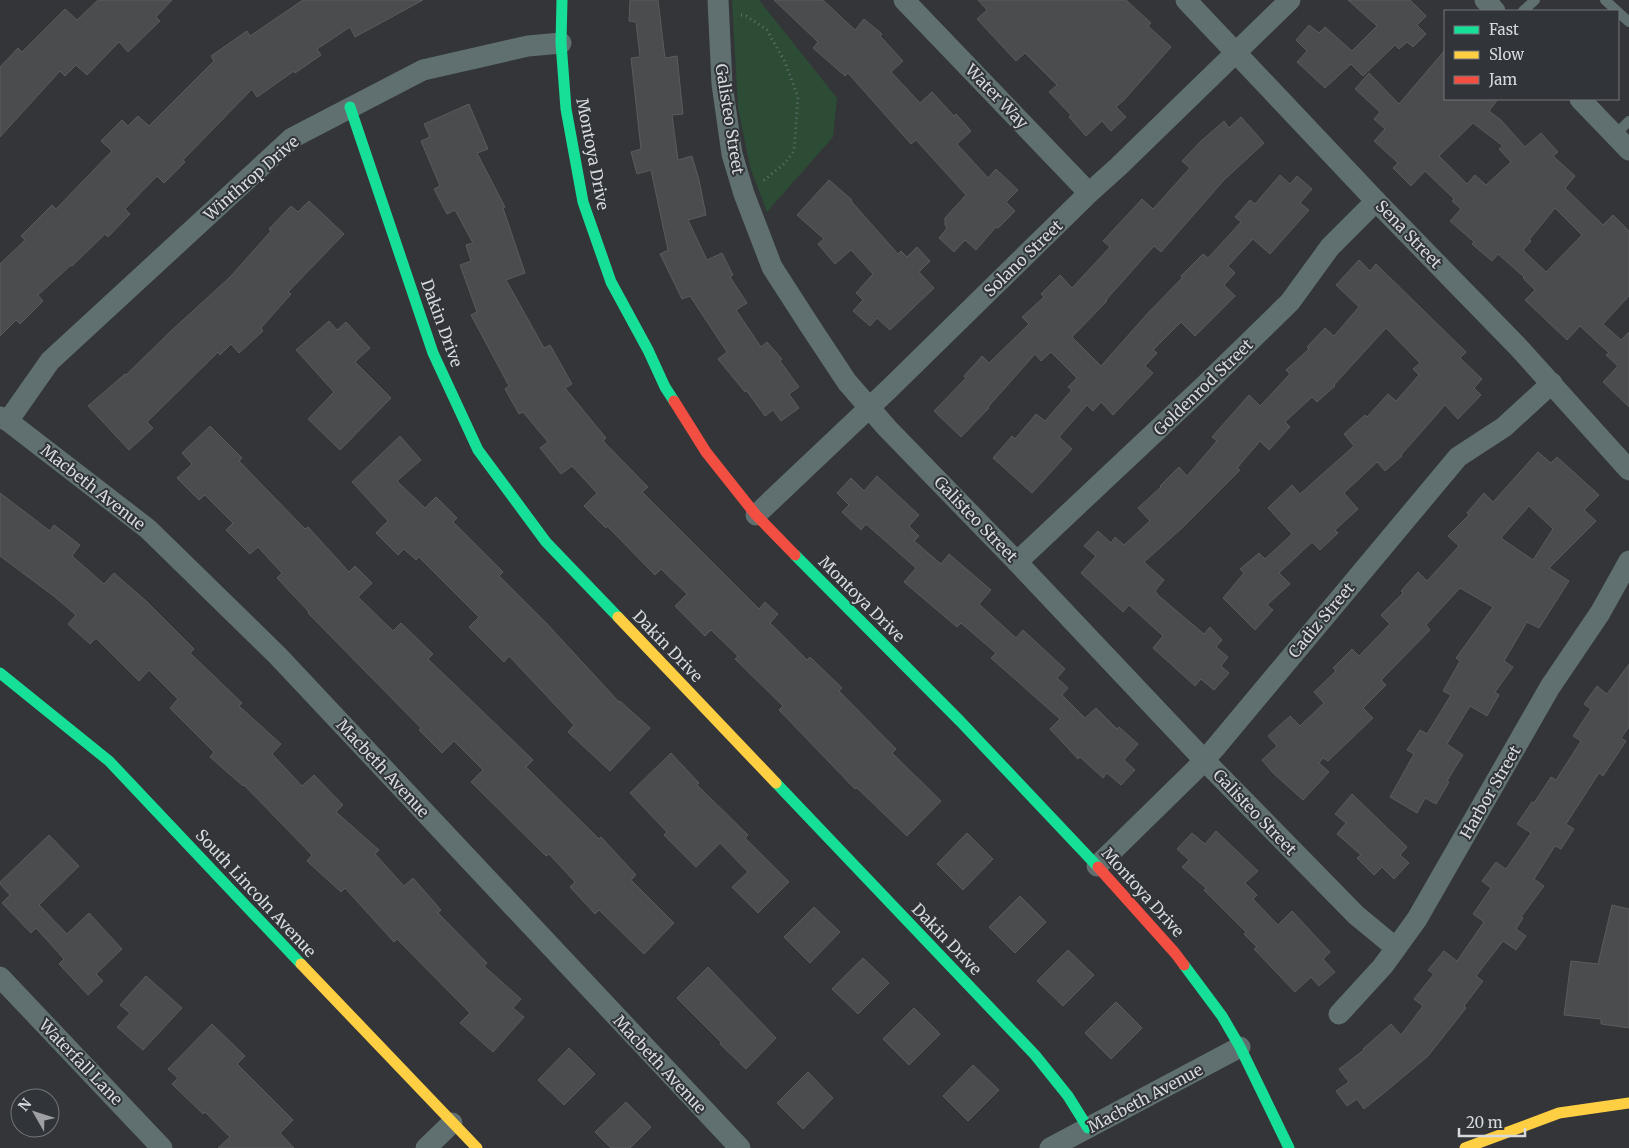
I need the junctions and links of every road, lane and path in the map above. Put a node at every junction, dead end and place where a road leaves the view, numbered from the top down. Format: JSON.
{"nodes":[{"id":1,"x":562,"y":0,"type":"edge"},
{"id":2,"x":718,"y":0,"type":"edge"},
{"id":3,"x":904,"y":0,"type":"edge"},
{"id":4,"x":1186,"y":0,"type":"edge"},
{"id":5,"x":1290,"y":0,"type":"edge"},
{"id":6,"x":1485,"y":0,"type":"edge"},
{"id":7,"x":1536,"y":0,"type":"edge"},
{"id":8,"x":1605,"y":0,"type":"edge"},
{"id":9,"x":1494,"y":10,"type":"edge"},
{"id":10,"x":1524,"y":10,"type":"edge"},
{"id":11,"x":1616,"y":10,"type":"edge"},
{"id":12,"x":1619,"y":13,"type":"edge"},
{"id":13,"x":736,"y":14,"type":"dead end"},
{"id":14,"x":1629,"y":22,"type":"edge"},
{"id":15,"x":561,"y":43,"type":"junction"},
{"id":16,"x":1235,"y":52,"type":"junction"},
{"id":17,"x":1581,"y":100,"type":"edge"},
{"id":18,"x":350,"y":107,"type":"junction"},
{"id":19,"x":1624,"y":135,"type":"edge"},
{"id":20,"x":760,"y":183,"type":"dead end"},
{"id":21,"x":1089,"y":193,"type":"junction"},
{"id":22,"x":1376,"y":201,"type":"junction"},
{"id":23,"x":1552,"y":383,"type":"junction"},
{"id":24,"x":869,"y":408,"type":"junction"},
{"id":25,"x":4,"y":419,"type":"edge"},
{"id":26,"x":1629,"y":470,"type":"edge"},
{"id":27,"x":756,"y":515,"type":"junction"},
{"id":28,"x":1629,"y":561,"type":"edge"},
{"id":29,"x":1017,"y":562,"type":"junction"},
{"id":30,"x":0,"y":673,"type":"edge"},
{"id":31,"x":1204,"y":760,"type":"junction"},
{"id":32,"x":1097,"y":866,"type":"junction"},
{"id":33,"x":1396,"y":948,"type":"junction"},
{"id":34,"x":0,"y":977,"type":"edge"},
{"id":35,"x":1339,"y":1014,"type":"dead end"},
{"id":36,"x":1240,"y":1047,"type":"junction"},
{"id":37,"x":1629,"y":1103,"type":"edge"},
{"id":38,"x":452,"y":1123,"type":"junction"},
{"id":39,"x":1088,"y":1128,"type":"junction"},
{"id":40,"x":162,"y":1148,"type":"edge"},
{"id":41,"x":426,"y":1148,"type":"edge"},
{"id":42,"x":477,"y":1148,"type":"edge"},
{"id":43,"x":740,"y":1148,"type":"edge"},
{"id":44,"x":1050,"y":1148,"type":"edge"},
{"id":45,"x":1290,"y":1148,"type":"edge"},
{"id":46,"x":1465,"y":1148,"type":"edge"}],
"edges":[{"from":1,"to":15,"type":"street","name":"Montoya Drive"},
{"from":2,"to":24,"type":"street","name":"Galisteo Street"},
{"from":3,"to":21,"type":"street","name":"Water Way"},
{"from":4,"to":16,"type":"street","name":"Sena Street"},
{"from":5,"to":16,"type":"street","name":"Solano Street"},
{"from":6,"to":9,"type":"street"},
{"from":7,"to":10,"type":"lane"},
{"from":8,"to":11,"type":"lane"},
{"from":12,"to":14,"type":"lane"},
{"from":13,"to":20,"type":"path"},
{"from":15,"to":18,"type":"street","name":"Winthrop Drive"},
{"from":15,"to":27,"type":"street","name":"Montoya Drive"},
{"from":16,"to":21,"type":"street","name":"Solano Street"},
{"from":16,"to":22,"type":"street","name":"Sena Street"},
{"from":17,"to":19,"type":"street"},
{"from":18,"to":25,"type":"street","name":"Winthrop Drive"},
{"from":18,"to":39,"type":"street","name":"Dakin Drive"},
{"from":21,"to":24,"type":"street","name":"Solano Street"},
{"from":22,"to":23,"type":"street","name":"Sena Street"},
{"from":22,"to":29,"type":"street","name":"Goldenrod Street"},
{"from":23,"to":26,"type":"street","name":"Sena Street"},
{"from":23,"to":31,"type":"street","name":"Cadiz Street"},
{"from":24,"to":27,"type":"street","name":"Solano Street"},
{"from":24,"to":29,"type":"street","name":"Galisteo Street"},
{"from":25,"to":43,"type":"street","name":"Macbeth Avenue"},
{"from":27,"to":32,"type":"street","name":"Montoya Drive"},
{"from":28,"to":33,"type":"street","name":"Harbor Street"},
{"from":29,"to":31,"type":"street","name":"Galisteo Street"},
{"from":30,"to":38,"type":"street","name":"South Lincoln Avenue"},
{"from":31,"to":32,"type":"street","name":"Cadiz Street"},
{"from":31,"to":33,"type":"street","name":"Galisteo Street"},
{"from":32,"to":36,"type":"street","name":"Montoya Drive"},
{"from":33,"to":35,"type":"street","name":"Harbor Street"},
{"from":34,"to":40,"type":"street","name":"Waterfall Lane"},
{"from":36,"to":39,"type":"street","name":"Macbeth Avenue"},
{"from":36,"to":45,"type":"street","name":"Montoya Drive"},
{"from":37,"to":46,"type":"street"},
{"from":38,"to":41,"type":"street"},
{"from":38,"to":42,"type":"street","name":"South Lincoln Avenue"},
{"from":39,"to":44,"type":"street","name":"Macbeth Avenue"}]}
